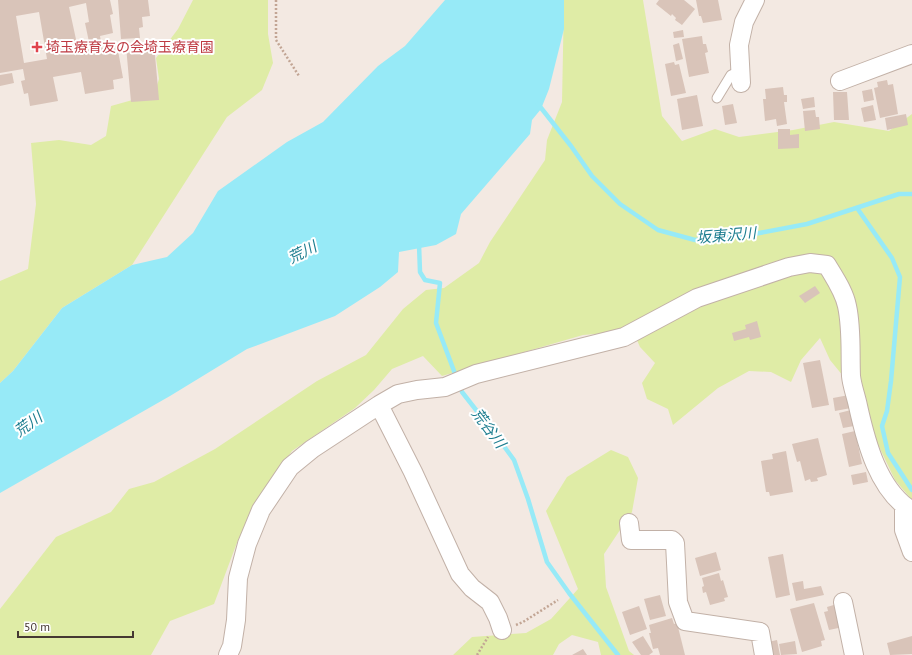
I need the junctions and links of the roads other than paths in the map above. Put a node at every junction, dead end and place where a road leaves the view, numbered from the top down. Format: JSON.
{"nodes":[{"id":1,"x":755,"y":0,"type":"edge"},
{"id":2,"x":912,"y":54,"type":"edge"},
{"id":3,"x":741,"y":77,"type":"joint"},
{"id":4,"x":840,"y":81,"type":"dead end"},
{"id":5,"x":717,"y":98,"type":"dead end"},
{"id":6,"x":379,"y":404,"type":"junction"},
{"id":7,"x":908,"y":509,"type":"edge"},
{"id":8,"x":629,"y":523,"type":"dead end"},
{"id":9,"x":912,"y":552,"type":"edge"},
{"id":10,"x":843,"y":602,"type":"dead end"},
{"id":11,"x":502,"y":630,"type":"dead end"},
{"id":12,"x":228,"y":655,"type":"edge"},
{"id":13,"x":764,"y":655,"type":"edge"},
{"id":14,"x":854,"y":655,"type":"edge"}],
"edges":[{"from":1,"to":3,"type":"street"},
{"from":2,"to":4,"type":"street"},
{"from":3,"to":5,"type":"lane"},
{"from":6,"to":7,"type":"street"},
{"from":6,"to":11,"type":"street"},
{"from":6,"to":12,"type":"street"},
{"from":7,"to":9,"type":"street"},
{"from":8,"to":13,"type":"street"},
{"from":10,"to":14,"type":"street"}]}
